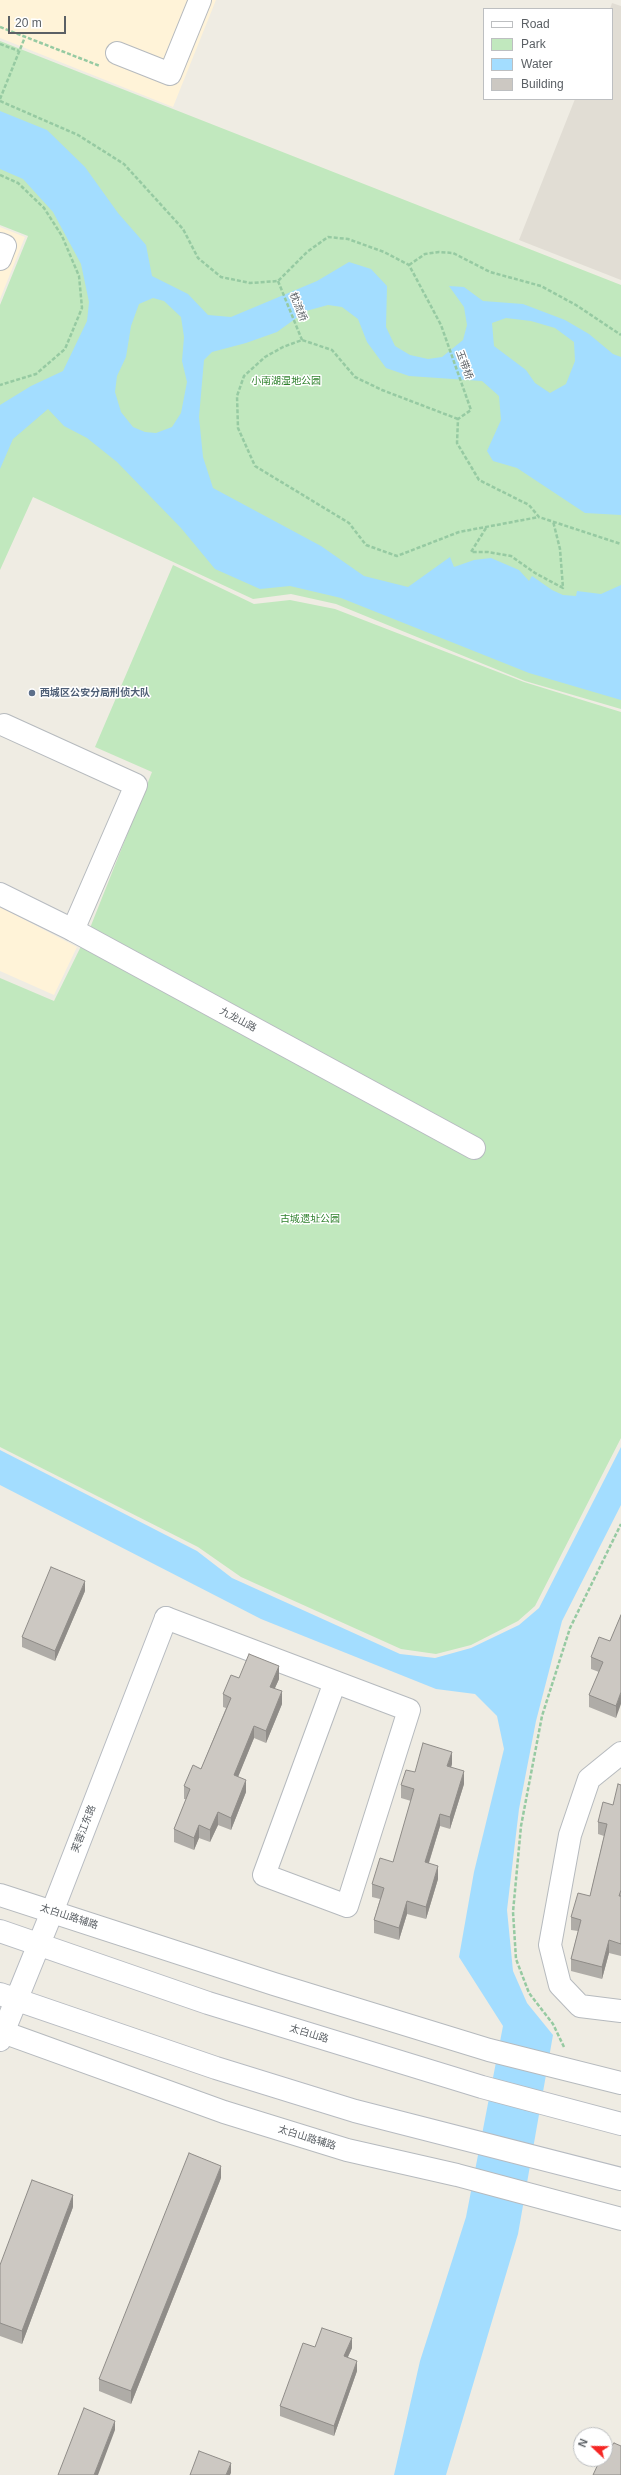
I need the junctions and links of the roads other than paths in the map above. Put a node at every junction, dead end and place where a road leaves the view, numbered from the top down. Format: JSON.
{"nodes":[{"id":1,"x":200,"y":0,"type":"edge"},
{"id":2,"x":117,"y":53,"type":"road end"},
{"id":3,"x":0,"y":244,"type":"edge"},
{"id":4,"x":0,"y":259,"type":"edge"},
{"id":5,"x":4,"y":725,"type":"dead end"},
{"id":6,"x":0,"y":894,"type":"edge"},
{"id":7,"x":73,"y":930,"type":"junction"},
{"id":8,"x":474,"y":1148,"type":"dead end"},
{"id":9,"x":335,"y":1682,"type":"junction"},
{"id":10,"x":621,"y":1753,"type":"edge"},
{"id":11,"x":0,"y":1895,"type":"edge"},
{"id":12,"x":52,"y":1912,"type":"junction"},
{"id":13,"x":0,"y":1932,"type":"edge"},
{"id":14,"x":38,"y":1946,"type":"junction"},
{"id":15,"x":8,"y":1997,"type":"edge"},
{"id":16,"x":621,"y":2011,"type":"edge"},
{"id":17,"x":1,"y":2034,"type":"edge"},
{"id":18,"x":621,"y":2083,"type":"edge"},
{"id":19,"x":621,"y":2124,"type":"edge"},
{"id":20,"x":621,"y":2179,"type":"edge"},
{"id":21,"x":621,"y":2219,"type":"edge"}],
"edges":[{"from":1,"to":2,"type":"street"},
{"from":3,"to":4,"type":"street"},
{"from":5,"to":7,"type":"street"},
{"from":6,"to":7,"type":"street","name":"九龙山路"},
{"from":7,"to":8,"type":"street","name":"九龙山路"},
{"from":9,"to":9,"type":"street"},
{"from":9,"to":12,"type":"street","name":"芙蓉江东路"},
{"from":10,"to":16,"type":"street"},
{"from":11,"to":12,"type":"street","name":"太白山路辅路"},
{"from":12,"to":14,"type":"street","name":"芙蓉江东路"},
{"from":12,"to":18,"type":"street","name":"太白山路辅路"},
{"from":13,"to":14,"type":"street","name":"太白山路"},
{"from":14,"to":15,"type":"street","name":"芙蓉江东路"},
{"from":14,"to":19,"type":"street","name":"太白山路"},
{"from":15,"to":17,"type":"street","name":"芙蓉江东路"},
{"from":15,"to":20,"type":"street"},
{"from":17,"to":21,"type":"street","name":"太白山路辅路"}]}
